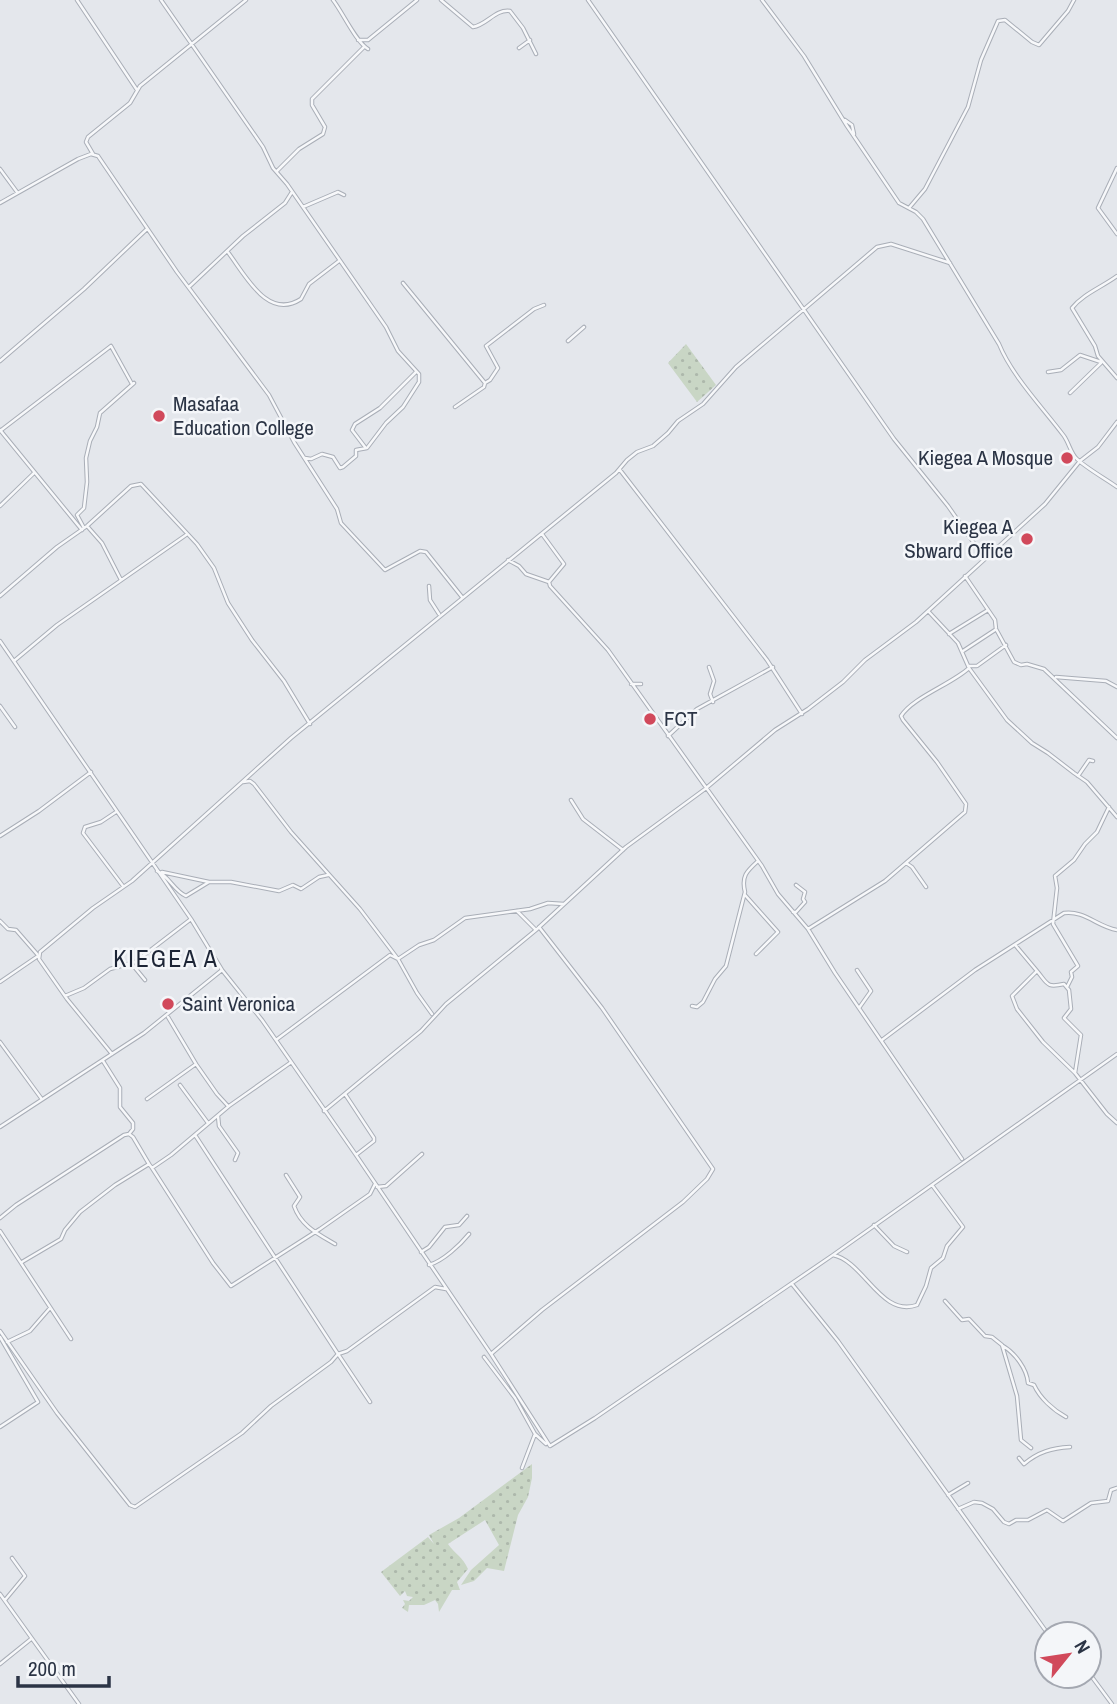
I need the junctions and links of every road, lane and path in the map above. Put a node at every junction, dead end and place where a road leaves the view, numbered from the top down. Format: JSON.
{"nodes":[{"id":1,"x":77,"y":0,"type":"edge"},
{"id":2,"x":161,"y":0,"type":"edge"},
{"id":3,"x":246,"y":0,"type":"edge"},
{"id":4,"x":333,"y":0,"type":"edge"},
{"id":5,"x":417,"y":0,"type":"edge"},
{"id":6,"x":441,"y":0,"type":"edge"},
{"id":7,"x":588,"y":0,"type":"edge"},
{"id":8,"x":762,"y":0,"type":"edge"},
{"id":9,"x":1074,"y":0,"type":"edge"},
{"id":10,"x":358,"y":40,"type":"junction"},
{"id":11,"x":530,"y":40,"type":"junction"},
{"id":12,"x":191,"y":45,"type":"junction"},
{"id":13,"x":519,"y":48,"type":"dead end"},
{"id":14,"x":536,"y":54,"type":"dead end"},
{"id":15,"x":137,"y":90,"type":"junction"},
{"id":16,"x":93,"y":154,"type":"junction"},
{"id":17,"x":1117,"y":168,"type":"edge"},
{"id":18,"x":0,"y":169,"type":"edge"},
{"id":19,"x":277,"y":171,"type":"junction"},
{"id":20,"x":17,"y":192,"type":"junction"},
{"id":21,"x":292,"y":192,"type":"junction"},
{"id":22,"x":344,"y":195,"type":"dead end"},
{"id":23,"x":0,"y":203,"type":"edge"},
{"id":24,"x":302,"y":208,"type":"junction"},
{"id":25,"x":909,"y":208,"type":"junction"},
{"id":26,"x":147,"y":229,"type":"junction"},
{"id":27,"x":1117,"y":234,"type":"edge"},
{"id":28,"x":227,"y":251,"type":"junction"},
{"id":29,"x":339,"y":261,"type":"junction"},
{"id":30,"x":950,"y":263,"type":"junction"},
{"id":31,"x":1117,"y":276,"type":"edge"},
{"id":32,"x":403,"y":283,"type":"dead end"},
{"id":33,"x":190,"y":287,"type":"junction"},
{"id":34,"x":544,"y":305,"type":"dead end"},
{"id":35,"x":804,"y":310,"type":"junction"},
{"id":36,"x":584,"y":327,"type":"dead end"},
{"id":37,"x":568,"y":341,"type":"dead end"},
{"id":38,"x":0,"y":361,"type":"edge"},
{"id":39,"x":1101,"y":362,"type":"junction"},
{"id":40,"x":416,"y":372,"type":"junction"},
{"id":41,"x":1048,"y":372,"type":"dead end"},
{"id":42,"x":1117,"y":379,"type":"edge"},
{"id":43,"x":485,"y":383,"type":"junction"},
{"id":44,"x":1070,"y":393,"type":"dead end"},
{"id":45,"x":455,"y":407,"type":"dead end"},
{"id":46,"x":1117,"y":422,"type":"edge"},
{"id":47,"x":0,"y":431,"type":"edge"},
{"id":48,"x":366,"y":449,"type":"junction"},
{"id":49,"x":305,"y":458,"type":"junction"},
{"id":50,"x":1080,"y":461,"type":"junction"},
{"id":51,"x":620,"y":469,"type":"junction"},
{"id":52,"x":34,"y":473,"type":"junction"},
{"id":53,"x":1117,"y":487,"type":"edge"},
{"id":54,"x":0,"y":506,"type":"edge"},
{"id":55,"x":84,"y":528,"type":"junction"},
{"id":56,"x":542,"y":534,"type":"junction"},
{"id":57,"x":186,"y":535,"type":"junction"},
{"id":58,"x":985,"y":559,"type":"junction"},
{"id":59,"x":508,"y":560,"type":"junction"},
{"id":60,"x":965,"y":576,"type":"junction"},
{"id":61,"x":121,"y":580,"type":"junction"},
{"id":62,"x":549,"y":582,"type":"junction"},
{"id":63,"x":429,"y":586,"type":"dead end"},
{"id":64,"x":0,"y":596,"type":"edge"},
{"id":65,"x":462,"y":598,"type":"junction"},
{"id":66,"x":988,"y":610,"type":"junction"},
{"id":67,"x":929,"y":611,"type":"junction"},
{"id":68,"x":440,"y":616,"type":"junction"},
{"id":69,"x":996,"y":629,"type":"junction"},
{"id":70,"x":949,"y":634,"type":"junction"},
{"id":71,"x":0,"y":641,"type":"edge"},
{"id":72,"x":1006,"y":645,"type":"junction"},
{"id":73,"x":963,"y":651,"type":"junction"},
{"id":74,"x":14,"y":661,"type":"junction"},
{"id":75,"x":709,"y":667,"type":"dead end"},
{"id":76,"x":773,"y":667,"type":"junction"},
{"id":77,"x":968,"y":667,"type":"junction"},
{"id":78,"x":1054,"y":677,"type":"junction"},
{"id":79,"x":631,"y":684,"type":"junction"},
{"id":80,"x":641,"y":684,"type":"dead end"},
{"id":81,"x":1117,"y":687,"type":"edge"},
{"id":82,"x":713,"y":702,"type":"junction"},
{"id":83,"x":0,"y":706,"type":"edge"},
{"id":84,"x":802,"y":714,"type":"junction"},
{"id":85,"x":310,"y":724,"type":"junction"},
{"id":86,"x":16,"y":727,"type":"dead end"},
{"id":87,"x":668,"y":737,"type":"junction"},
{"id":88,"x":1117,"y":738,"type":"edge"},
{"id":89,"x":1093,"y":761,"type":"dead end"},
{"id":90,"x":91,"y":772,"type":"junction"},
{"id":91,"x":1078,"y":776,"type":"junction"},
{"id":92,"x":243,"y":782,"type":"junction"},
{"id":93,"x":705,"y":789,"type":"junction"},
{"id":94,"x":571,"y":800,"type":"dead end"},
{"id":95,"x":1109,"y":807,"type":"junction"},
{"id":96,"x":116,"y":812,"type":"junction"},
{"id":97,"x":1117,"y":817,"type":"edge"},
{"id":98,"x":0,"y":836,"type":"edge"},
{"id":99,"x":623,"y":850,"type":"junction"},
{"id":100,"x":758,"y":861,"type":"junction"},
{"id":101,"x":151,"y":862,"type":"junction"},
{"id":102,"x":906,"y":863,"type":"junction"},
{"id":103,"x":159,"y":872,"type":"junction"},
{"id":104,"x":328,"y":876,"type":"junction"},
{"id":105,"x":209,"y":882,"type":"junction"},
{"id":106,"x":796,"y":885,"type":"dead end"},
{"id":107,"x":123,"y":886,"type":"junction"},
{"id":108,"x":926,"y":887,"type":"dead end"},
{"id":109,"x":744,"y":894,"type":"junction"},
{"id":110,"x":564,"y":904,"type":"junction"},
{"id":111,"x":517,"y":911,"type":"junction"},
{"id":112,"x":793,"y":912,"type":"junction"},
{"id":113,"x":191,"y":919,"type":"junction"},
{"id":114,"x":0,"y":920,"type":"edge"},
{"id":115,"x":1054,"y":921,"type":"junction"},
{"id":116,"x":538,"y":929,"type":"junction"},
{"id":117,"x":808,"y":929,"type":"junction"},
{"id":118,"x":1117,"y":930,"type":"edge"},
{"id":119,"x":1016,"y":946,"type":"junction"},
{"id":120,"x":756,"y":954,"type":"dead end"},
{"id":121,"x":39,"y":957,"type":"junction"},
{"id":122,"x":398,"y":959,"type":"junction"},
{"id":123,"x":131,"y":963,"type":"junction"},
{"id":124,"x":222,"y":970,"type":"junction"},
{"id":125,"x":857,"y":970,"type":"dead end"},
{"id":126,"x":1037,"y":971,"type":"junction"},
{"id":127,"x":145,"y":980,"type":"dead end"},
{"id":128,"x":0,"y":982,"type":"edge"},
{"id":129,"x":1068,"y":987,"type":"junction"},
{"id":130,"x":65,"y":996,"type":"junction"},
{"id":131,"x":692,"y":1006,"type":"dead end"},
{"id":132,"x":859,"y":1008,"type":"junction"},
{"id":133,"x":167,"y":1016,"type":"junction"},
{"id":134,"x":433,"y":1016,"type":"junction"},
{"id":135,"x":275,"y":1041,"type":"junction"},
{"id":136,"x":882,"y":1041,"type":"junction"},
{"id":137,"x":0,"y":1042,"type":"edge"},
{"id":138,"x":112,"y":1054,"type":"junction"},
{"id":139,"x":1117,"y":1054,"type":"edge"},
{"id":140,"x":103,"y":1061,"type":"junction"},
{"id":141,"x":290,"y":1063,"type":"junction"},
{"id":142,"x":196,"y":1064,"type":"junction"},
{"id":143,"x":1075,"y":1073,"type":"junction"},
{"id":144,"x":1080,"y":1079,"type":"junction"},
{"id":145,"x":180,"y":1085,"type":"dead end"},
{"id":146,"x":345,"y":1094,"type":"junction"},
{"id":147,"x":42,"y":1099,"type":"junction"},
{"id":148,"x":148,"y":1099,"type":"dead end"},
{"id":149,"x":229,"y":1106,"type":"junction"},
{"id":150,"x":324,"y":1111,"type":"junction"},
{"id":151,"x":218,"y":1116,"type":"junction"},
{"id":152,"x":208,"y":1123,"type":"junction"},
{"id":153,"x":1117,"y":1124,"type":"edge"},
{"id":154,"x":0,"y":1127,"type":"edge"},
{"id":155,"x":129,"y":1134,"type":"junction"},
{"id":156,"x":195,"y":1135,"type":"junction"},
{"id":157,"x":422,"y":1154,"type":"dead end"},
{"id":158,"x":356,"y":1155,"type":"junction"},
{"id":159,"x":235,"y":1160,"type":"dead end"},
{"id":160,"x":963,"y":1161,"type":"junction"},
{"id":161,"x":151,"y":1166,"type":"junction"},
{"id":162,"x":286,"y":1175,"type":"dead end"},
{"id":163,"x":931,"y":1184,"type":"junction"},
{"id":164,"x":376,"y":1186,"type":"junction"},
{"id":165,"x":467,"y":1216,"type":"dead end"},
{"id":166,"x":0,"y":1218,"type":"edge"},
{"id":167,"x":874,"y":1225,"type":"junction"},
{"id":168,"x":0,"y":1231,"type":"edge"},
{"id":169,"x":315,"y":1232,"type":"junction"},
{"id":170,"x":469,"y":1234,"type":"dead end"},
{"id":171,"x":335,"y":1244,"type":"dead end"},
{"id":172,"x":421,"y":1252,"type":"junction"},
{"id":173,"x":907,"y":1252,"type":"dead end"},
{"id":174,"x":833,"y":1255,"type":"junction"},
{"id":175,"x":274,"y":1257,"type":"junction"},
{"id":176,"x":22,"y":1262,"type":"junction"},
{"id":177,"x":429,"y":1265,"type":"junction"},
{"id":178,"x":791,"y":1283,"type":"junction"},
{"id":179,"x":446,"y":1289,"type":"junction"},
{"id":180,"x":945,"y":1301,"type":"dead end"},
{"id":181,"x":51,"y":1308,"type":"junction"},
{"id":182,"x":0,"y":1331,"type":"edge"},
{"id":183,"x":0,"y":1337,"type":"edge"},
{"id":184,"x":71,"y":1339,"type":"dead end"},
{"id":185,"x":8,"y":1341,"type":"junction"},
{"id":186,"x":6,"y":1345,"type":"junction"},
{"id":187,"x":1002,"y":1345,"type":"junction"},
{"id":188,"x":338,"y":1354,"type":"junction"},
{"id":189,"x":491,"y":1354,"type":"junction"},
{"id":190,"x":484,"y":1357,"type":"dead end"},
{"id":191,"x":370,"y":1402,"type":"dead end"},
{"id":192,"x":1066,"y":1417,"type":"dead end"},
{"id":193,"x":0,"y":1427,"type":"edge"},
{"id":194,"x":535,"y":1434,"type":"junction"},
{"id":195,"x":548,"y":1445,"type":"junction"},
{"id":196,"x":1070,"y":1447,"type":"dead end"},
{"id":197,"x":1031,"y":1448,"type":"dead end"},
{"id":198,"x":1018,"y":1458,"type":"dead end"},
{"id":199,"x":522,"y":1468,"type":"dead end"},
{"id":200,"x":968,"y":1483,"type":"dead end"},
{"id":201,"x":1117,"y":1488,"type":"edge"},
{"id":202,"x":948,"y":1495,"type":"junction"},
{"id":203,"x":958,"y":1508,"type":"junction"},
{"id":204,"x":12,"y":1558,"type":"dead end"},
{"id":205,"x":0,"y":1594,"type":"edge"},
{"id":206,"x":5,"y":1600,"type":"junction"},
{"id":207,"x":1038,"y":1620,"type":"edge"},
{"id":208,"x":31,"y":1639,"type":"junction"},
{"id":209,"x":0,"y":1664,"type":"edge"},
{"id":210,"x":79,"y":1704,"type":"edge"}],
"edges":[{"from":1,"to":15,"type":"street"},
{"from":2,"to":12,"type":"street"},
{"from":3,"to":12,"type":"street"},
{"from":4,"to":10,"type":"street"},
{"from":5,"to":10,"type":"street"},
{"from":6,"to":11,"type":"street"},
{"from":7,"to":35,"type":"street"},
{"from":8,"to":25,"type":"street"},
{"from":9,"to":25,"type":"street"},
{"from":10,"to":19,"type":"street"},
{"from":11,"to":13,"type":"street"},
{"from":11,"to":14,"type":"street"},
{"from":12,"to":15,"type":"street"},
{"from":12,"to":19,"type":"street"},
{"from":15,"to":16,"type":"street"},
{"from":16,"to":20,"type":"street"},
{"from":16,"to":26,"type":"street"},
{"from":17,"to":27,"type":"street"},
{"from":18,"to":20,"type":"street"},
{"from":19,"to":21,"type":"street"},
{"from":20,"to":23,"type":"street"},
{"from":21,"to":24,"type":"street"},
{"from":21,"to":28,"type":"street"},
{"from":22,"to":24,"type":"street"},
{"from":24,"to":29,"type":"street"},
{"from":25,"to":30,"type":"street"},
{"from":26,"to":33,"type":"street"},
{"from":26,"to":38,"type":"street"},
{"from":28,"to":29,"type":"street"},
{"from":28,"to":33,"type":"street"},
{"from":29,"to":40,"type":"street"},
{"from":30,"to":35,"type":"street"},
{"from":30,"to":50,"type":"street"},
{"from":31,"to":39,"type":"street"},
{"from":32,"to":43,"type":"street"},
{"from":33,"to":49,"type":"street"},
{"from":34,"to":43,"type":"street"},
{"from":35,"to":51,"type":"street"},
{"from":35,"to":58,"type":"street"},
{"from":36,"to":37,"type":"street"},
{"from":39,"to":41,"type":"street"},
{"from":39,"to":42,"type":"street"},
{"from":39,"to":44,"type":"street"},
{"from":40,"to":48,"type":"street"},
{"from":40,"to":48,"type":"street"},
{"from":43,"to":45,"type":"street"},
{"from":46,"to":50,"type":"street"},
{"from":47,"to":52,"type":"street"},
{"from":47,"to":55,"type":"street"},
{"from":48,"to":49,"type":"street"},
{"from":49,"to":65,"type":"street"},
{"from":50,"to":53,"type":"street"},
{"from":50,"to":58,"type":"street"},
{"from":51,"to":56,"type":"street"},
{"from":51,"to":76,"type":"street"},
{"from":52,"to":54,"type":"street"},
{"from":52,"to":55,"type":"street"},
{"from":55,"to":57,"type":"street"},
{"from":55,"to":61,"type":"street"},
{"from":55,"to":64,"type":"street"},
{"from":56,"to":59,"type":"street"},
{"from":56,"to":62,"type":"street"},
{"from":57,"to":61,"type":"street"},
{"from":57,"to":85,"type":"street"},
{"from":58,"to":60,"type":"street"},
{"from":59,"to":62,"type":"street"},
{"from":59,"to":65,"type":"street"},
{"from":60,"to":66,"type":"street"},
{"from":60,"to":67,"type":"street"},
{"from":61,"to":74,"type":"street"},
{"from":62,"to":79,"type":"street"},
{"from":63,"to":68,"type":"street"},
{"from":65,"to":68,"type":"street"},
{"from":66,"to":69,"type":"street"},
{"from":66,"to":70,"type":"street"},
{"from":67,"to":70,"type":"street"},
{"from":67,"to":84,"type":"street"},
{"from":68,"to":85,"type":"street"},
{"from":69,"to":72,"type":"street"},
{"from":69,"to":73,"type":"street"},
{"from":70,"to":73,"type":"street"},
{"from":71,"to":74,"type":"street"},
{"from":72,"to":77,"type":"street"},
{"from":72,"to":78,"type":"street"},
{"from":73,"to":77,"type":"street"},
{"from":74,"to":90,"type":"street"},
{"from":75,"to":82,"type":"street"},
{"from":76,"to":82,"type":"street"},
{"from":76,"to":84,"type":"street"},
{"from":77,"to":91,"type":"street"},
{"from":77,"to":102,"type":"street"},
{"from":78,"to":81,"type":"street"},
{"from":78,"to":88,"type":"street"},
{"from":79,"to":80,"type":"street"},
{"from":79,"to":87,"type":"street"},
{"from":82,"to":87,"type":"street"},
{"from":83,"to":86,"type":"street"},
{"from":84,"to":93,"type":"street"},
{"from":85,"to":92,"type":"street"},
{"from":87,"to":93,"type":"street"},
{"from":89,"to":91,"type":"street"},
{"from":90,"to":96,"type":"street"},
{"from":90,"to":98,"type":"street"},
{"from":91,"to":95,"type":"street"},
{"from":92,"to":101,"type":"street"},
{"from":92,"to":104,"type":"street"},
{"from":93,"to":99,"type":"street"},
{"from":93,"to":100,"type":"street"},
{"from":94,"to":99,"type":"street"},
{"from":95,"to":97,"type":"street"},
{"from":95,"to":115,"type":"street"},
{"from":96,"to":101,"type":"street"},
{"from":96,"to":107,"type":"street"},
{"from":99,"to":110,"type":"street"},
{"from":100,"to":109,"type":"street"},
{"from":100,"to":112,"type":"street"},
{"from":101,"to":103,"type":"street"},
{"from":101,"to":107,"type":"street"},
{"from":102,"to":108,"type":"street"},
{"from":102,"to":117,"type":"street"},
{"from":103,"to":105,"type":"street"},
{"from":103,"to":105,"type":"street"},
{"from":103,"to":113,"type":"street"},
{"from":104,"to":105,"type":"street"},
{"from":104,"to":122,"type":"street"},
{"from":106,"to":112,"type":"street"},
{"from":107,"to":121,"type":"street"},
{"from":109,"to":120,"type":"street"},
{"from":109,"to":131,"type":"street"},
{"from":110,"to":111,"type":"street"},
{"from":110,"to":116,"type":"street"},
{"from":111,"to":116,"type":"street"},
{"from":111,"to":122,"type":"street"},
{"from":112,"to":117,"type":"street"},
{"from":113,"to":123,"type":"street"},
{"from":113,"to":124,"type":"street"},
{"from":114,"to":121,"type":"street"},
{"from":115,"to":118,"type":"street"},
{"from":115,"to":119,"type":"street"},
{"from":115,"to":129,"type":"street"},
{"from":116,"to":134,"type":"street"},
{"from":116,"to":189,"type":"street"},
{"from":117,"to":132,"type":"street"},
{"from":119,"to":126,"type":"street"},
{"from":119,"to":136,"type":"street"},
{"from":121,"to":128,"type":"street"},
{"from":121,"to":130,"type":"street"},
{"from":122,"to":134,"type":"street"},
{"from":122,"to":135,"type":"street"},
{"from":123,"to":127,"type":"street"},
{"from":123,"to":130,"type":"street"},
{"from":124,"to":133,"type":"street"},
{"from":124,"to":135,"type":"street"},
{"from":125,"to":132,"type":"street"},
{"from":126,"to":129,"type":"street"},
{"from":126,"to":143,"type":"street"},
{"from":129,"to":143,"type":"street"},
{"from":130,"to":138,"type":"street"},
{"from":132,"to":136,"type":"street"},
{"from":133,"to":138,"type":"street"},
{"from":133,"to":142,"type":"street"},
{"from":134,"to":146,"type":"street"},
{"from":135,"to":141,"type":"street"},
{"from":136,"to":160,"type":"street"},
{"from":137,"to":147,"type":"street"},
{"from":138,"to":140,"type":"street"},
{"from":139,"to":144,"type":"street"},
{"from":140,"to":147,"type":"street"},
{"from":140,"to":155,"type":"street"},
{"from":141,"to":149,"type":"street"},
{"from":141,"to":150,"type":"street"},
{"from":142,"to":148,"type":"street"},
{"from":142,"to":149,"type":"street"},
{"from":143,"to":144,"type":"street"},
{"from":144,"to":153,"type":"street"},
{"from":144,"to":160,"type":"street"},
{"from":145,"to":152,"type":"street"},
{"from":146,"to":150,"type":"street"},
{"from":146,"to":158,"type":"street"},
{"from":147,"to":154,"type":"street"},
{"from":149,"to":151,"type":"street"},
{"from":150,"to":158,"type":"street"},
{"from":151,"to":152,"type":"street"},
{"from":151,"to":159,"type":"street"},
{"from":152,"to":156,"type":"street"},
{"from":155,"to":161,"type":"street"},
{"from":155,"to":166,"type":"street"},
{"from":156,"to":161,"type":"street"},
{"from":156,"to":175,"type":"street"},
{"from":157,"to":164,"type":"street"},
{"from":158,"to":164,"type":"street"},
{"from":160,"to":163,"type":"street"},
{"from":161,"to":175,"type":"street"},
{"from":161,"to":176,"type":"street"},
{"from":162,"to":169,"type":"street"},
{"from":163,"to":167,"type":"street"},
{"from":163,"to":174,"type":"street"},
{"from":164,"to":169,"type":"street"},
{"from":164,"to":172,"type":"street"},
{"from":165,"to":172,"type":"street"},
{"from":167,"to":173,"type":"street"},
{"from":167,"to":174,"type":"street"},
{"from":168,"to":176,"type":"street"},
{"from":169,"to":171,"type":"street"},
{"from":169,"to":175,"type":"street"},
{"from":170,"to":177,"type":"street"},
{"from":172,"to":177,"type":"street"},
{"from":174,"to":178,"type":"street"},
{"from":175,"to":188,"type":"street"},
{"from":176,"to":181,"type":"street"},
{"from":177,"to":179,"type":"street"},
{"from":178,"to":195,"type":"street"},
{"from":178,"to":202,"type":"street"},
{"from":179,"to":188,"type":"street"},
{"from":179,"to":189,"type":"street"},
{"from":180,"to":187,"type":"street"},
{"from":181,"to":184,"type":"street"},
{"from":181,"to":185,"type":"street"},
{"from":182,"to":185,"type":"street"},
{"from":183,"to":186,"type":"street"},
{"from":185,"to":186,"type":"street"},
{"from":185,"to":188,"type":"street"},
{"from":186,"to":193,"type":"street"},
{"from":187,"to":192,"type":"street"},
{"from":187,"to":197,"type":"street"},
{"from":188,"to":191,"type":"street"},
{"from":189,"to":195,"type":"street"},
{"from":190,"to":194,"type":"street"},
{"from":194,"to":195,"type":"street"},
{"from":194,"to":199,"type":"street"},
{"from":196,"to":198,"type":"street"},
{"from":200,"to":202,"type":"street"},
{"from":201,"to":203,"type":"street"},
{"from":202,"to":203,"type":"street"},
{"from":203,"to":207,"type":"street"},
{"from":204,"to":206,"type":"street"},
{"from":205,"to":206,"type":"street"},
{"from":206,"to":208,"type":"street"},
{"from":208,"to":209,"type":"street"},
{"from":208,"to":210,"type":"street"}]}
